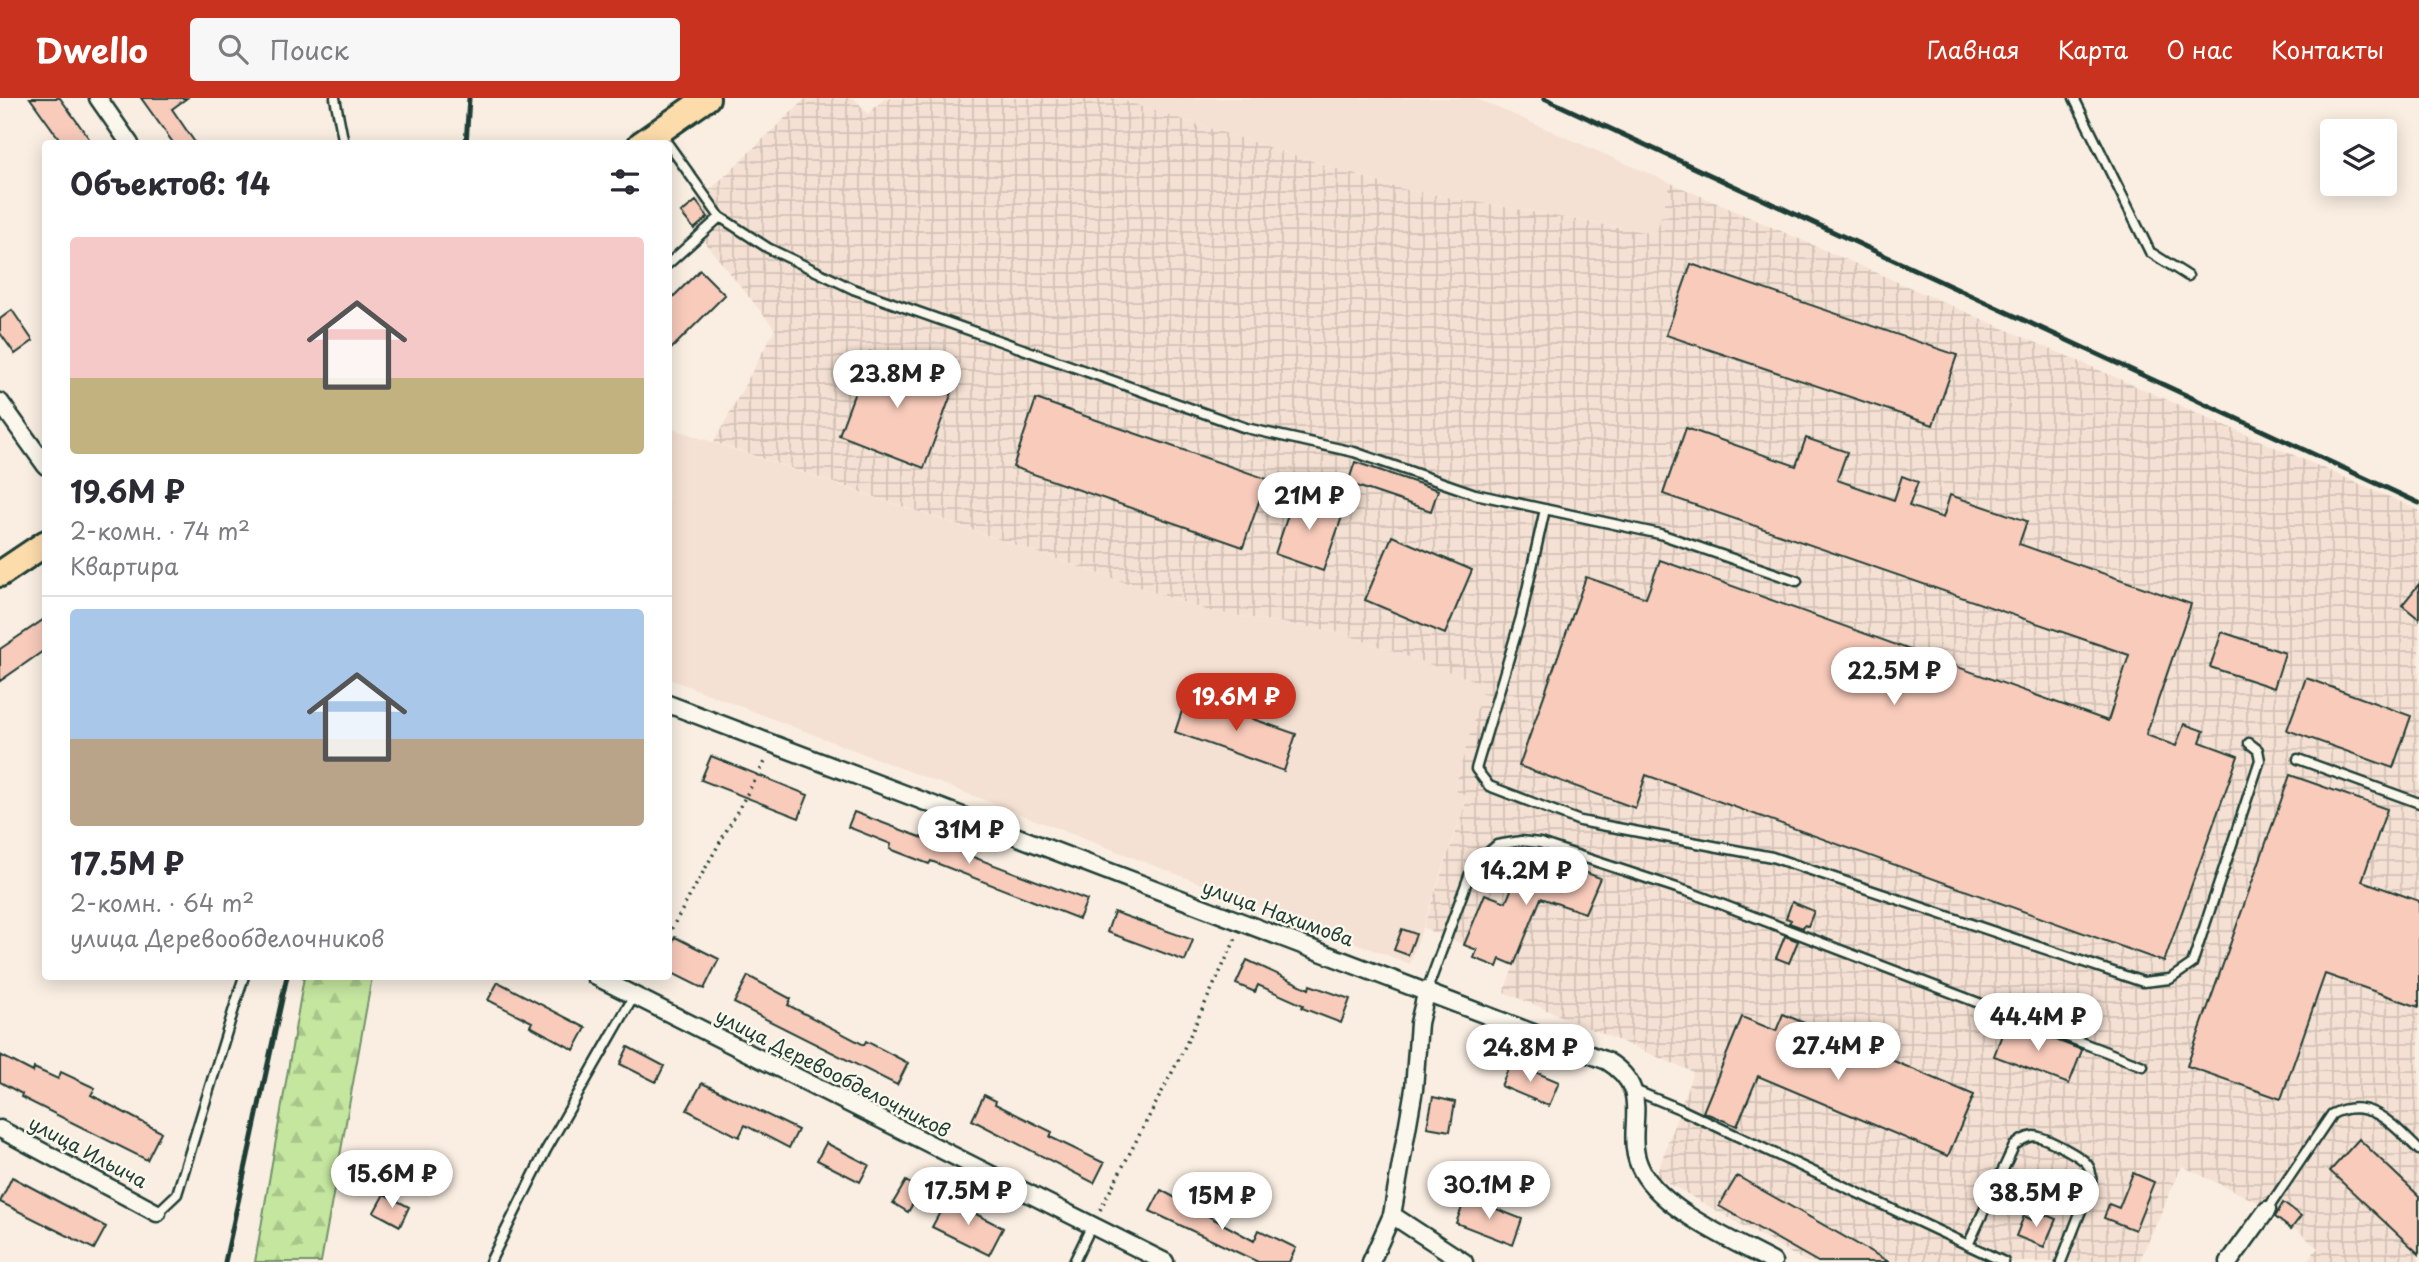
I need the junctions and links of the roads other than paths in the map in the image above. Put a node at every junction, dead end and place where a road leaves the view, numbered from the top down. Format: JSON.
{"nodes":[{"id":1,"x":98,"y":98,"type":"edge"},
{"id":2,"x":335,"y":98,"type":"edge"},
{"id":3,"x":2074,"y":98,"type":"edge"},
{"id":4,"x":694,"y":104,"type":"edge"},
{"id":5,"x":127,"y":140,"type":"edge"},
{"id":6,"x":343,"y":140,"type":"edge"},
{"id":7,"x":660,"y":140,"type":"edge"},
{"id":8,"x":672,"y":157,"type":"edge"},
{"id":9,"x":720,"y":217,"type":"junction"},
{"id":10,"x":672,"y":260,"type":"edge"},
{"id":11,"x":2188,"y":276,"type":"dead end"},
{"id":12,"x":0,"y":402,"type":"edge"},
{"id":13,"x":42,"y":460,"type":"edge"},
{"id":14,"x":1545,"y":509,"type":"junction"},
{"id":15,"x":42,"y":546,"type":"edge"},
{"id":16,"x":0,"y":574,"type":"edge"},
{"id":17,"x":1797,"y":580,"type":"dead end"},
{"id":18,"x":672,"y":706,"type":"edge"},
{"id":19,"x":2249,"y":743,"type":"dead end"},
{"id":20,"x":2298,"y":760,"type":"dead end"},
{"id":21,"x":2419,"y":803,"type":"edge"},
{"id":22,"x":243,"y":980,"type":"edge"},
{"id":23,"x":603,"y":980,"type":"edge"},
{"id":24,"x":1427,"y":990,"type":"junction"},
{"id":25,"x":634,"y":996,"type":"junction"},
{"id":26,"x":2143,"y":1066,"type":"dead end"},
{"id":27,"x":1634,"y":1090,"type":"junction"},
{"id":28,"x":0,"y":1129,"type":"edge"},
{"id":29,"x":2419,"y":1150,"type":"edge"},
{"id":30,"x":2267,"y":1210,"type":"joint"},
{"id":31,"x":157,"y":1213,"type":"joint"},
{"id":32,"x":1392,"y":1215,"type":"junction"},
{"id":33,"x":1091,"y":1227,"type":"junction"},
{"id":34,"x":1968,"y":1245,"type":"junction"},
{"id":35,"x":490,"y":1262,"type":"edge"},
{"id":36,"x":1074,"y":1262,"type":"edge"},
{"id":37,"x":1165,"y":1262,"type":"edge"},
{"id":38,"x":1371,"y":1262,"type":"edge"},
{"id":39,"x":1464,"y":1262,"type":"edge"},
{"id":40,"x":1773,"y":1262,"type":"edge"},
{"id":41,"x":2004,"y":1262,"type":"edge"},
{"id":42,"x":2061,"y":1262,"type":"edge"},
{"id":43,"x":2229,"y":1262,"type":"edge"}],
"edges":[{"from":1,"to":5,"type":"street"},
{"from":2,"to":6,"type":"lane"},
{"from":3,"to":11,"type":"lane"},
{"from":4,"to":7,"type":"main road"},
{"from":8,"to":9,"type":"lane"},
{"from":9,"to":10,"type":"lane"},
{"from":9,"to":14,"type":"lane"},
{"from":12,"to":13,"type":"street"},
{"from":14,"to":17,"type":"lane"},
{"from":14,"to":19,"type":"lane"},
{"from":15,"to":16,"type":"main road"},
{"from":18,"to":24,"type":"street","name":"улица Нахимова"},
{"from":20,"to":21,"type":"lane"},
{"from":22,"to":31,"type":"lane"},
{"from":23,"to":25,"type":"street","name":"улица Деревообделочников"},
{"from":24,"to":26,"type":"lane"},
{"from":24,"to":27,"type":"street","name":"улица Нахимова"},
{"from":24,"to":32,"type":"street"},
{"from":25,"to":33,"type":"street","name":"улица Деревообделочников"},
{"from":25,"to":35,"type":"lane"},
{"from":27,"to":34,"type":"lane"},
{"from":27,"to":40,"type":"street"},
{"from":28,"to":31,"type":"street","name":"улица Ильича"},
{"from":29,"to":30,"type":"lane"},
{"from":30,"to":43,"type":"street"},
{"from":32,"to":38,"type":"street"},
{"from":32,"to":39,"type":"street"},
{"from":33,"to":36,"type":"lane"},
{"from":33,"to":37,"type":"street","name":"улица Деревообделочников"},
{"from":34,"to":41,"type":"lane"},
{"from":34,"to":42,"type":"lane"}]}
